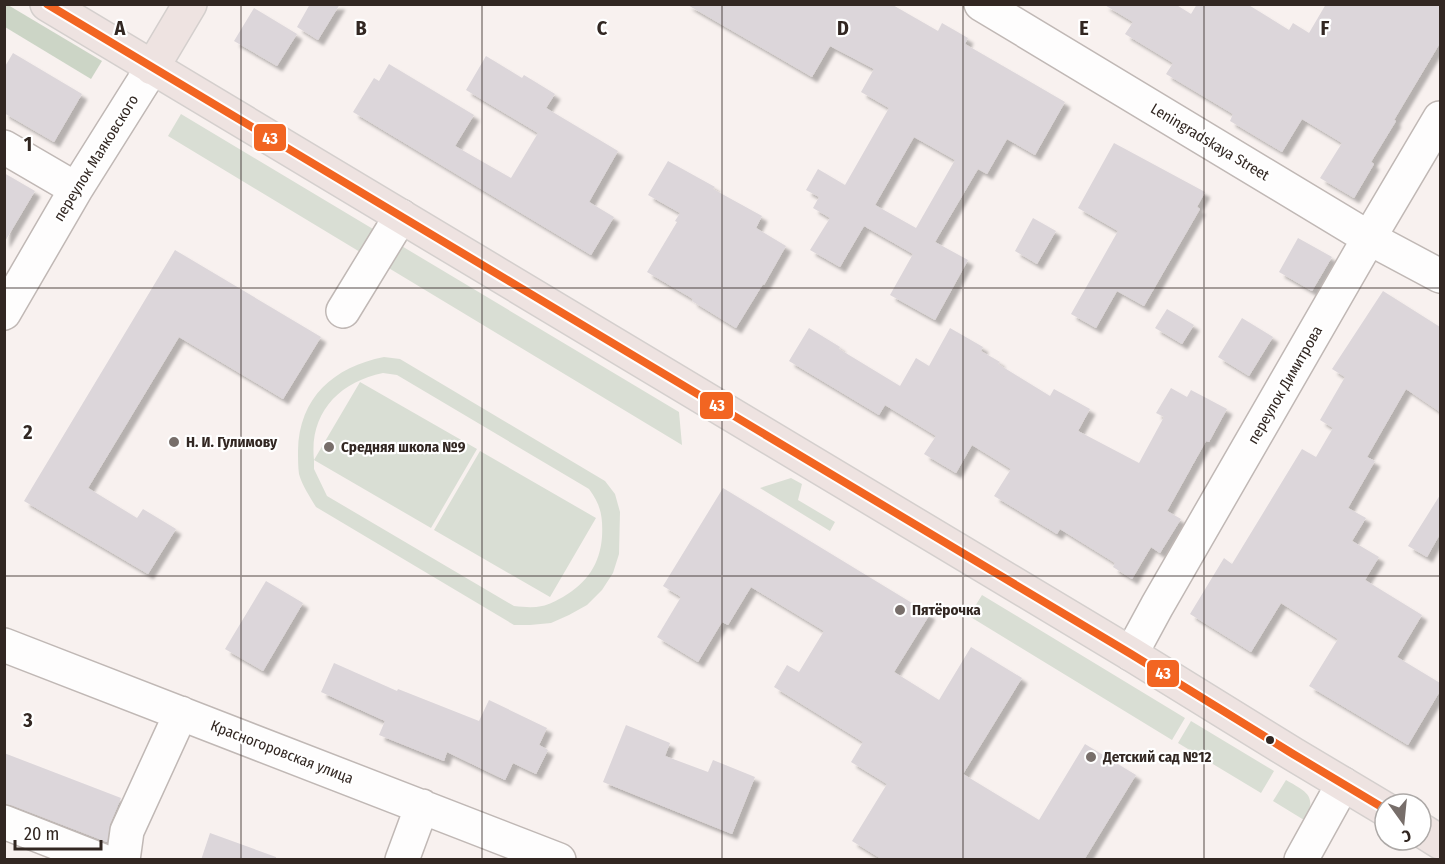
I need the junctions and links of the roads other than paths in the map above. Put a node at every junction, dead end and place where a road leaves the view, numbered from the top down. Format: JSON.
{"nodes":[{"id":1,"x":46,"y":4,"type":"edge"},
{"id":2,"x":190,"y":4,"type":"edge"},
{"id":3,"x":981,"y":4,"type":"edge"},
{"id":4,"x":152,"y":68,"type":"junction"},
{"id":5,"x":1440,"y":118,"type":"edge"},
{"id":6,"x":4,"y":147,"type":"edge"},
{"id":7,"x":76,"y":189,"type":"junction"},
{"id":8,"x":401,"y":216,"type":"junction"},
{"id":9,"x":1369,"y":238,"type":"junction"},
{"id":10,"x":1440,"y":276,"type":"edge"},
{"id":11,"x":343,"y":311,"type":"dead end"},
{"id":12,"x":4,"y":313,"type":"edge"},
{"id":13,"x":4,"y":645,"type":"edge"},
{"id":14,"x":1131,"y":654,"type":"junction"},
{"id":15,"x":181,"y":713,"type":"junction"},
{"id":16,"x":1343,"y":784,"type":"junction"},
{"id":17,"x":1373,"y":802,"type":"edge"},
{"id":18,"x":422,"y":806,"type":"junction"},
{"id":19,"x":4,"y":822,"type":"edge"},
{"id":20,"x":101,"y":860,"type":"edge"},
{"id":21,"x":123,"y":860,"type":"edge"},
{"id":22,"x":402,"y":860,"type":"edge"},
{"id":23,"x":559,"y":860,"type":"edge"},
{"id":24,"x":1301,"y":860,"type":"edge"}],
"edges":[{"from":1,"to":4,"type":"main road"},
{"from":2,"to":4,"type":"main road","name":"переулок Маяковского"},
{"from":3,"to":9,"type":"street","name":"Leningradskaya Street"},
{"from":4,"to":7,"type":"street","name":"переулок Маяковского"},
{"from":4,"to":8,"type":"main road"},
{"from":5,"to":9,"type":"street","name":"переулок Димитрова"},
{"from":6,"to":7,"type":"street"},
{"from":7,"to":12,"type":"street","name":"переулок Маяковского"},
{"from":8,"to":11,"type":"street"},
{"from":8,"to":14,"type":"main road"},
{"from":9,"to":10,"type":"street","name":"Leningradskaya Street"},
{"from":9,"to":14,"type":"street","name":"переулок Димитрова"},
{"from":13,"to":15,"type":"street","name":"Красногоровская улица"},
{"from":14,"to":16,"type":"main road"},
{"from":15,"to":18,"type":"street","name":"Красногоровская улица"},
{"from":15,"to":21,"type":"street"},
{"from":16,"to":17,"type":"main road"},
{"from":16,"to":24,"type":"street"},
{"from":18,"to":22,"type":"street"},
{"from":18,"to":23,"type":"street","name":"Красногоровская улица"},
{"from":19,"to":20,"type":"street"}]}
